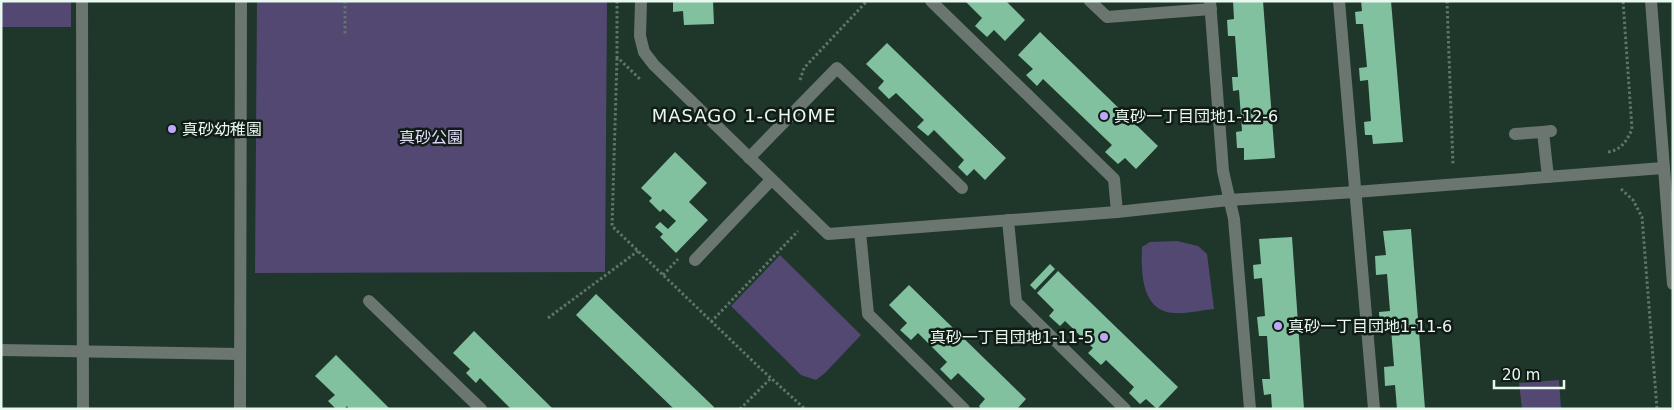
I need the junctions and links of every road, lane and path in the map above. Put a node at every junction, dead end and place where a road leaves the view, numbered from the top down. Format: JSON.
{"nodes":[{"id":1,"x":82,"y":1,"type":"edge"},
{"id":2,"x":241,"y":1,"type":"edge"},
{"id":3,"x":345,"y":1,"type":"edge"},
{"id":4,"x":641,"y":1,"type":"edge"},
{"id":5,"x":867,"y":1,"type":"edge"},
{"id":6,"x":931,"y":1,"type":"edge"},
{"id":7,"x":1090,"y":1,"type":"edge"},
{"id":8,"x":1339,"y":1,"type":"edge"},
{"id":9,"x":1447,"y":1,"type":"edge"},
{"id":10,"x":1623,"y":1,"type":"edge"},
{"id":11,"x":1651,"y":1,"type":"edge"},
{"id":12,"x":1211,"y":5,"type":"edge"},
{"id":13,"x":345,"y":34,"type":"dead end"},
{"id":14,"x":617,"y":57,"type":"dead end"},
{"id":15,"x":799,"y":83,"type":"dead end"},
{"id":16,"x":1515,"y":134,"type":"dead end"},
{"id":17,"x":1600,"y":153,"type":"dead end"},
{"id":18,"x":749,"y":158,"type":"junction"},
{"id":19,"x":1463,"y":164,"type":"dead end"},
{"id":20,"x":1663,"y":168,"type":"junction"},
{"id":21,"x":1548,"y":177,"type":"junction"},
{"id":22,"x":771,"y":180,"type":"junction"},
{"id":23,"x":962,"y":188,"type":"dead end"},
{"id":24,"x":1614,"y":189,"type":"dead end"},
{"id":25,"x":1355,"y":192,"type":"junction"},
{"id":26,"x":1229,"y":200,"type":"junction"},
{"id":27,"x":1117,"y":212,"type":"junction"},
{"id":28,"x":1008,"y":220,"type":"junction"},
{"id":29,"x":798,"y":231,"type":"dead end"},
{"id":30,"x":860,"y":232,"type":"junction"},
{"id":31,"x":638,"y":251,"type":"junction"},
{"id":32,"x":694,"y":260,"type":"dead end"},
{"id":33,"x":1673,"y":284,"type":"edge"},
{"id":34,"x":369,"y":301,"type":"dead end"},
{"id":35,"x":548,"y":318,"type":"dead end"},
{"id":36,"x":711,"y":322,"type":"junction"},
{"id":37,"x":1,"y":350,"type":"edge"},
{"id":38,"x":83,"y":352,"type":"junction"},
{"id":39,"x":240,"y":354,"type":"junction"},
{"id":40,"x":771,"y":378,"type":"junction"},
{"id":41,"x":83,"y":409,"type":"edge"},
{"id":42,"x":240,"y":409,"type":"edge"},
{"id":43,"x":481,"y":409,"type":"edge"},
{"id":44,"x":740,"y":409,"type":"edge"},
{"id":45,"x":805,"y":409,"type":"edge"},
{"id":46,"x":964,"y":409,"type":"edge"},
{"id":47,"x":1125,"y":409,"type":"edge"},
{"id":48,"x":1250,"y":409,"type":"edge"},
{"id":49,"x":1374,"y":409,"type":"edge"},
{"id":50,"x":1657,"y":409,"type":"edge"}],
"edges":[{"from":1,"to":38,"type":"street"},
{"from":2,"to":39,"type":"street"},
{"from":3,"to":13,"type":"path"},
{"from":4,"to":18,"type":"street"},
{"from":5,"to":15,"type":"path"},
{"from":6,"to":27,"type":"street"},
{"from":7,"to":12,"type":"street"},
{"from":8,"to":25,"type":"street"},
{"from":9,"to":19,"type":"path"},
{"from":10,"to":17,"type":"path"},
{"from":11,"to":20,"type":"street"},
{"from":12,"to":26,"type":"street"},
{"from":14,"to":31,"type":"path"},
{"from":16,"to":21,"type":"street"},
{"from":18,"to":22,"type":"street"},
{"from":18,"to":23,"type":"street"},
{"from":20,"to":21,"type":"street"},
{"from":20,"to":33,"type":"street"},
{"from":21,"to":25,"type":"street"},
{"from":22,"to":30,"type":"street"},
{"from":22,"to":32,"type":"street"},
{"from":24,"to":50,"type":"path"},
{"from":25,"to":26,"type":"street"},
{"from":25,"to":49,"type":"street"},
{"from":26,"to":27,"type":"street"},
{"from":26,"to":48,"type":"street"},
{"from":27,"to":28,"type":"street"},
{"from":28,"to":30,"type":"street"},
{"from":28,"to":47,"type":"street"},
{"from":29,"to":36,"type":"path"},
{"from":30,"to":46,"type":"street"},
{"from":31,"to":35,"type":"path"},
{"from":31,"to":36,"type":"path"},
{"from":34,"to":43,"type":"street"},
{"from":36,"to":40,"type":"path"},
{"from":37,"to":38,"type":"street"},
{"from":38,"to":39,"type":"street"},
{"from":38,"to":41,"type":"street"},
{"from":39,"to":42,"type":"street"},
{"from":40,"to":44,"type":"path"},
{"from":40,"to":45,"type":"path"}]}
